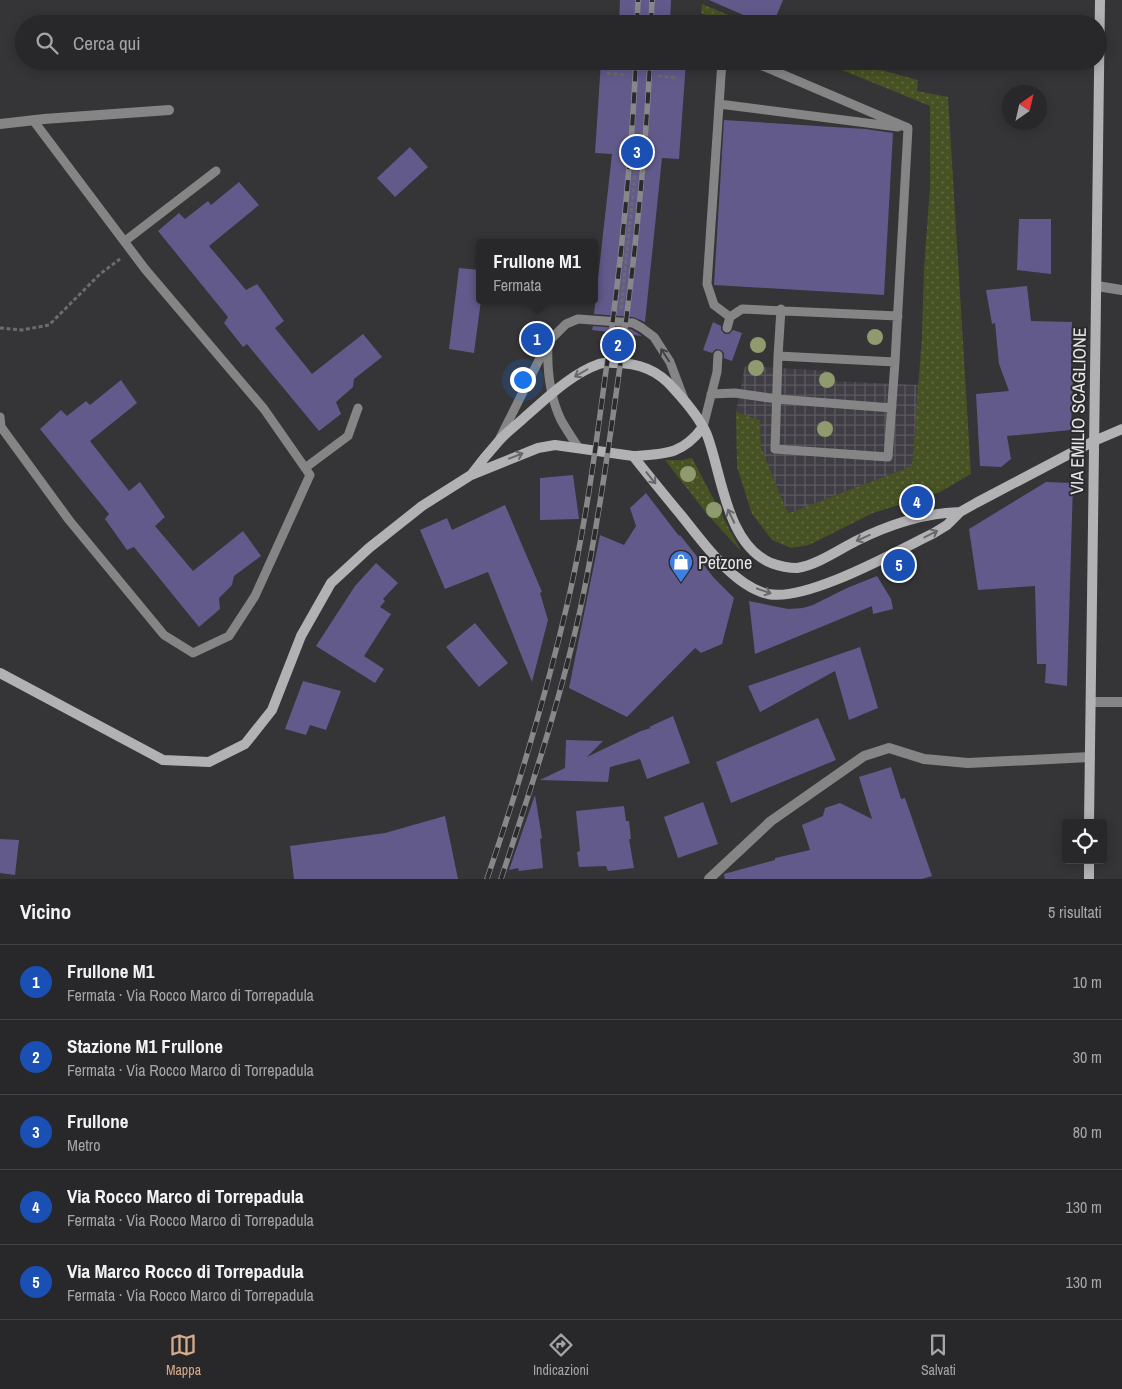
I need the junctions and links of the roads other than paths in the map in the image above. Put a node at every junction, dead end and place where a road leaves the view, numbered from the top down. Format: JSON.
{"nodes":[{"id":1,"x":1100,"y":0,"type":"edge"},
{"id":2,"x":1100,"y":15,"type":"edge"},
{"id":3,"x":721,"y":70,"type":"edge"},
{"id":4,"x":772,"y":70,"type":"edge"},
{"id":5,"x":1099,"y":70,"type":"edge"},
{"id":6,"x":719,"y":104,"type":"junction"},
{"id":7,"x":169,"y":110,"type":"dead end"},
{"id":8,"x":33,"y":120,"type":"junction"},
{"id":9,"x":0,"y":124,"type":"edge"},
{"id":10,"x":908,"y":128,"type":"junction"},
{"id":11,"x":216,"y":171,"type":"dead end"},
{"id":12,"x":125,"y":241,"type":"junction"},
{"id":13,"x":1097,"y":286,"type":"junction"},
{"id":14,"x":1122,"y":290,"type":"edge"},
{"id":15,"x":781,"y":309,"type":"junction"},
{"id":16,"x":898,"y":316,"type":"junction"},
{"id":17,"x":730,"y":317,"type":"junction"},
{"id":18,"x":727,"y":328,"type":"dead end"},
{"id":19,"x":548,"y":342,"type":"junction"},
{"id":20,"x":718,"y":355,"type":"dead end"},
{"id":21,"x":778,"y":356,"type":"junction"},
{"id":22,"x":895,"y":362,"type":"junction"},
{"id":23,"x":552,"y":393,"type":"junction"},
{"id":24,"x":711,"y":394,"type":"junction"},
{"id":25,"x":777,"y":398,"type":"junction"},
{"id":26,"x":684,"y":399,"type":"junction"},
{"id":27,"x":358,"y":408,"type":"dead end"},
{"id":28,"x":892,"y":408,"type":"junction"},
{"id":29,"x":0,"y":417,"type":"edge"},
{"id":30,"x":702,"y":427,"type":"junction"},
{"id":31,"x":1122,"y":430,"type":"edge"},
{"id":32,"x":499,"y":440,"type":"junction"},
{"id":33,"x":1094,"y":441,"type":"junction"},
{"id":34,"x":578,"y":447,"type":"junction"},
{"id":35,"x":633,"y":456,"type":"junction"},
{"id":36,"x":305,"y":468,"type":"junction"},
{"id":37,"x":471,"y":475,"type":"junction"},
{"id":38,"x":960,"y":512,"type":"junction"},
{"id":39,"x":0,"y":673,"type":"edge"},
{"id":40,"x":1091,"y":702,"type":"junction"},
{"id":41,"x":1122,"y":702,"type":"edge"},
{"id":42,"x":1090,"y":757,"type":"junction"},
{"id":43,"x":1090,"y":819,"type":"edge"},
{"id":44,"x":1089,"y":864,"type":"edge"},
{"id":45,"x":709,"y":879,"type":"edge"},
{"id":46,"x":1089,"y":879,"type":"edge"}],
"edges":[{"from":1,"to":2,"type":"main road","name":"VIA EMILIO SCAGLIONE"},
{"from":3,"to":6,"type":"lane"},
{"from":4,"to":10,"type":"lane"},
{"from":5,"to":13,"type":"main road","name":"VIA EMILIO SCAGLIONE"},
{"from":6,"to":10,"type":"lane"},
{"from":6,"to":17,"type":"lane"},
{"from":7,"to":8,"type":"street"},
{"from":8,"to":9,"type":"street"},
{"from":8,"to":12,"type":"lane"},
{"from":10,"to":16,"type":"lane"},
{"from":11,"to":12,"type":"lane"},
{"from":12,"to":36,"type":"lane"},
{"from":13,"to":14,"type":"street"},
{"from":13,"to":33,"type":"main road","name":"VIA EMILIO SCAGLIONE"},
{"from":15,"to":16,"type":"lane"},
{"from":15,"to":17,"type":"lane"},
{"from":15,"to":21,"type":"lane"},
{"from":16,"to":22,"type":"lane"},
{"from":17,"to":18,"type":"lane"},
{"from":19,"to":23,"type":"lane"},
{"from":26,"to":19,"type":"lane","one_way":true},
{"from":19,"to":32,"type":"lane"},
{"from":20,"to":24,"type":"lane"},
{"from":21,"to":22,"type":"lane"},
{"from":21,"to":25,"type":"lane"},
{"from":22,"to":28,"type":"lane"},
{"from":26,"to":23,"type":"main road","one_way":true},
{"from":23,"to":32,"type":"main road"},
{"from":23,"to":34,"type":"lane"},
{"from":24,"to":25,"type":"lane"},
{"from":24,"to":30,"type":"lane"},
{"from":25,"to":28,"type":"lane"},
{"from":25,"to":28,"type":"lane"},
{"from":26,"to":30,"type":"main road"},
{"from":27,"to":36,"type":"lane"},
{"from":29,"to":36,"type":"lane"},
{"from":30,"to":35,"type":"main road"},
{"from":38,"to":30,"type":"main road","one_way":true},
{"from":31,"to":33,"type":"main road"},
{"from":32,"to":37,"type":"main road"},
{"from":33,"to":38,"type":"main road"},
{"from":33,"to":40,"type":"main road","name":"VIA EMILIO SCAGLIONE"},
{"from":34,"to":35,"type":"main road"},
{"from":37,"to":34,"type":"main road","one_way":true},
{"from":35,"to":38,"type":"main road","one_way":true},
{"from":37,"to":39,"type":"main road"},
{"from":40,"to":41,"type":"street"},
{"from":40,"to":42,"type":"main road","name":"VIA EMILIO SCAGLIONE"},
{"from":42,"to":43,"type":"main road","name":"VIA EMILIO SCAGLIONE"},
{"from":42,"to":45,"type":"street"},
{"from":44,"to":46,"type":"main road"}]}
